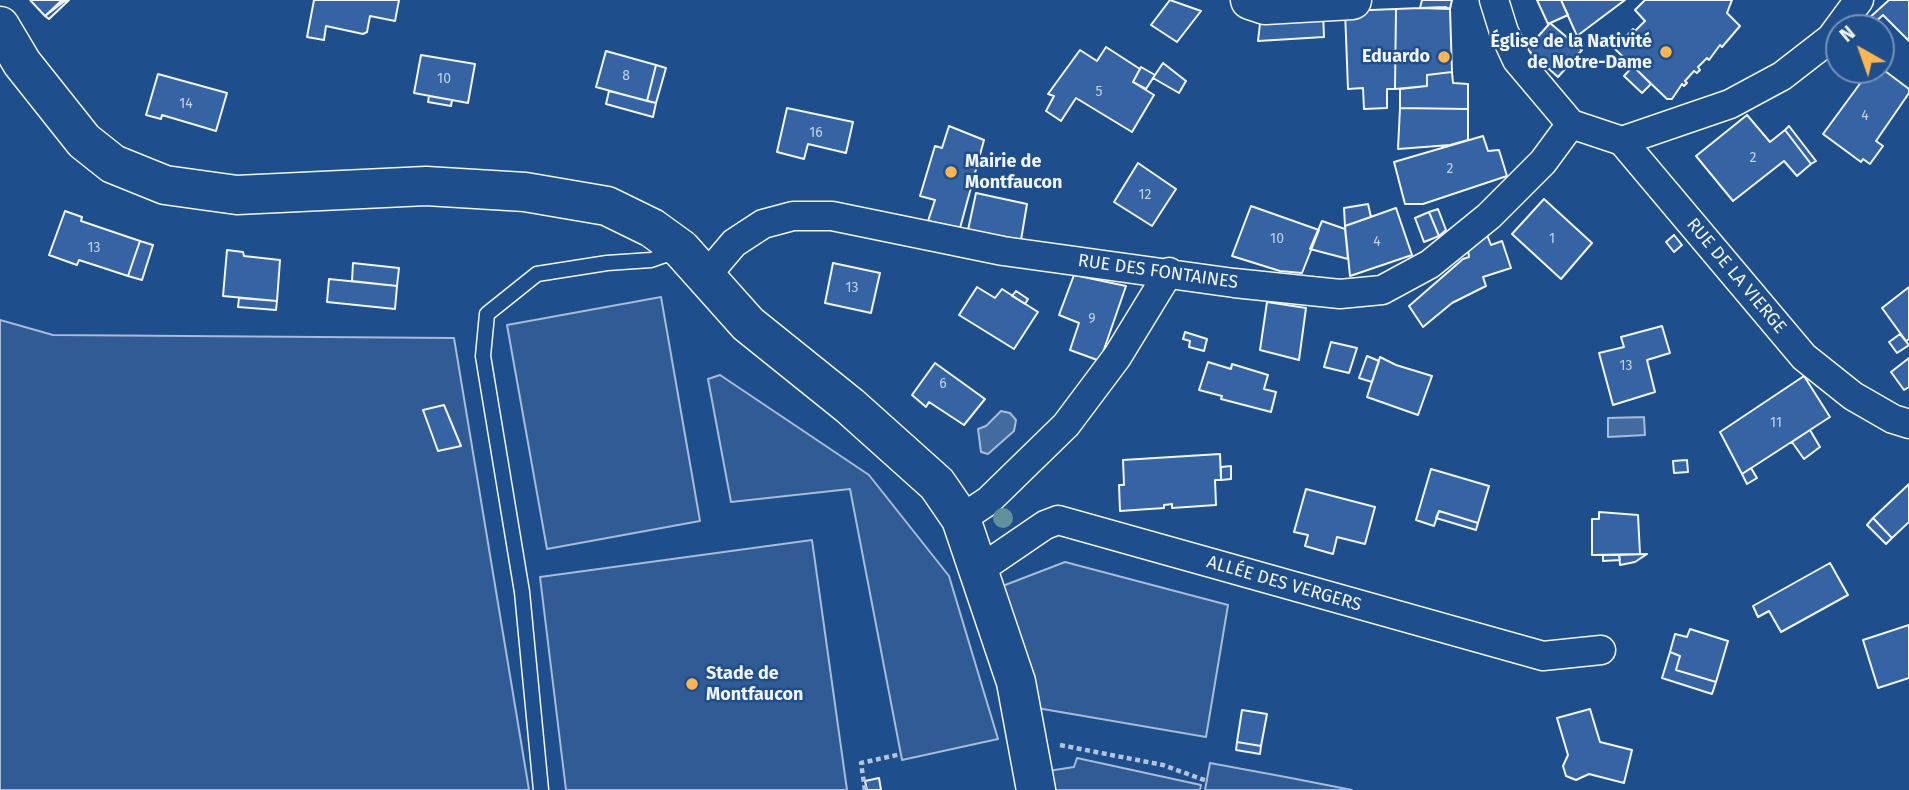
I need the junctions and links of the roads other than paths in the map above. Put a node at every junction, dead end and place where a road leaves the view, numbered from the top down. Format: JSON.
{"nodes":[{"id":1,"x":1250,"y":0,"type":"edge"},
{"id":2,"x":1352,"y":0,"type":"edge"},
{"id":3,"x":1494,"y":0,"type":"edge"},
{"id":4,"x":1859,"y":0,"type":"edge"},
{"id":5,"x":0,"y":26,"type":"edge"},
{"id":6,"x":1571,"y":124,"type":"junction"},
{"id":7,"x":1622,"y":141,"type":"junction"},
{"id":8,"x":693,"y":262,"type":"junction"},
{"id":9,"x":1169,"y":272,"type":"junction"},
{"id":10,"x":1909,"y":424,"type":"edge"},
{"id":11,"x":961,"y":519,"type":"junction"},
{"id":12,"x":979,"y":570,"type":"junction"},
{"id":13,"x":1601,"y":650,"type":"dead end"},
{"id":14,"x":541,"y":790,"type":"edge"},
{"id":15,"x":1036,"y":790,"type":"edge"}],
"edges":[{"from":1,"to":2,"type":"street"},
{"from":3,"to":6,"type":"street"},
{"from":4,"to":7,"type":"street"},
{"from":5,"to":8,"type":"street"},
{"from":6,"to":7,"type":"street"},
{"from":6,"to":9,"type":"street","name":"RUE DES FONTAINES"},
{"from":7,"to":10,"type":"street","name":"RUE DE LA VIERGE"},
{"from":8,"to":9,"type":"street","name":"RUE DES FONTAINES"},
{"from":8,"to":11,"type":"street"},
{"from":8,"to":14,"type":"lane"},
{"from":9,"to":11,"type":"street"},
{"from":11,"to":12,"type":"street"},
{"from":12,"to":13,"type":"street","name":"ALLÉE DES VERGERS"},
{"from":12,"to":15,"type":"street"}]}
